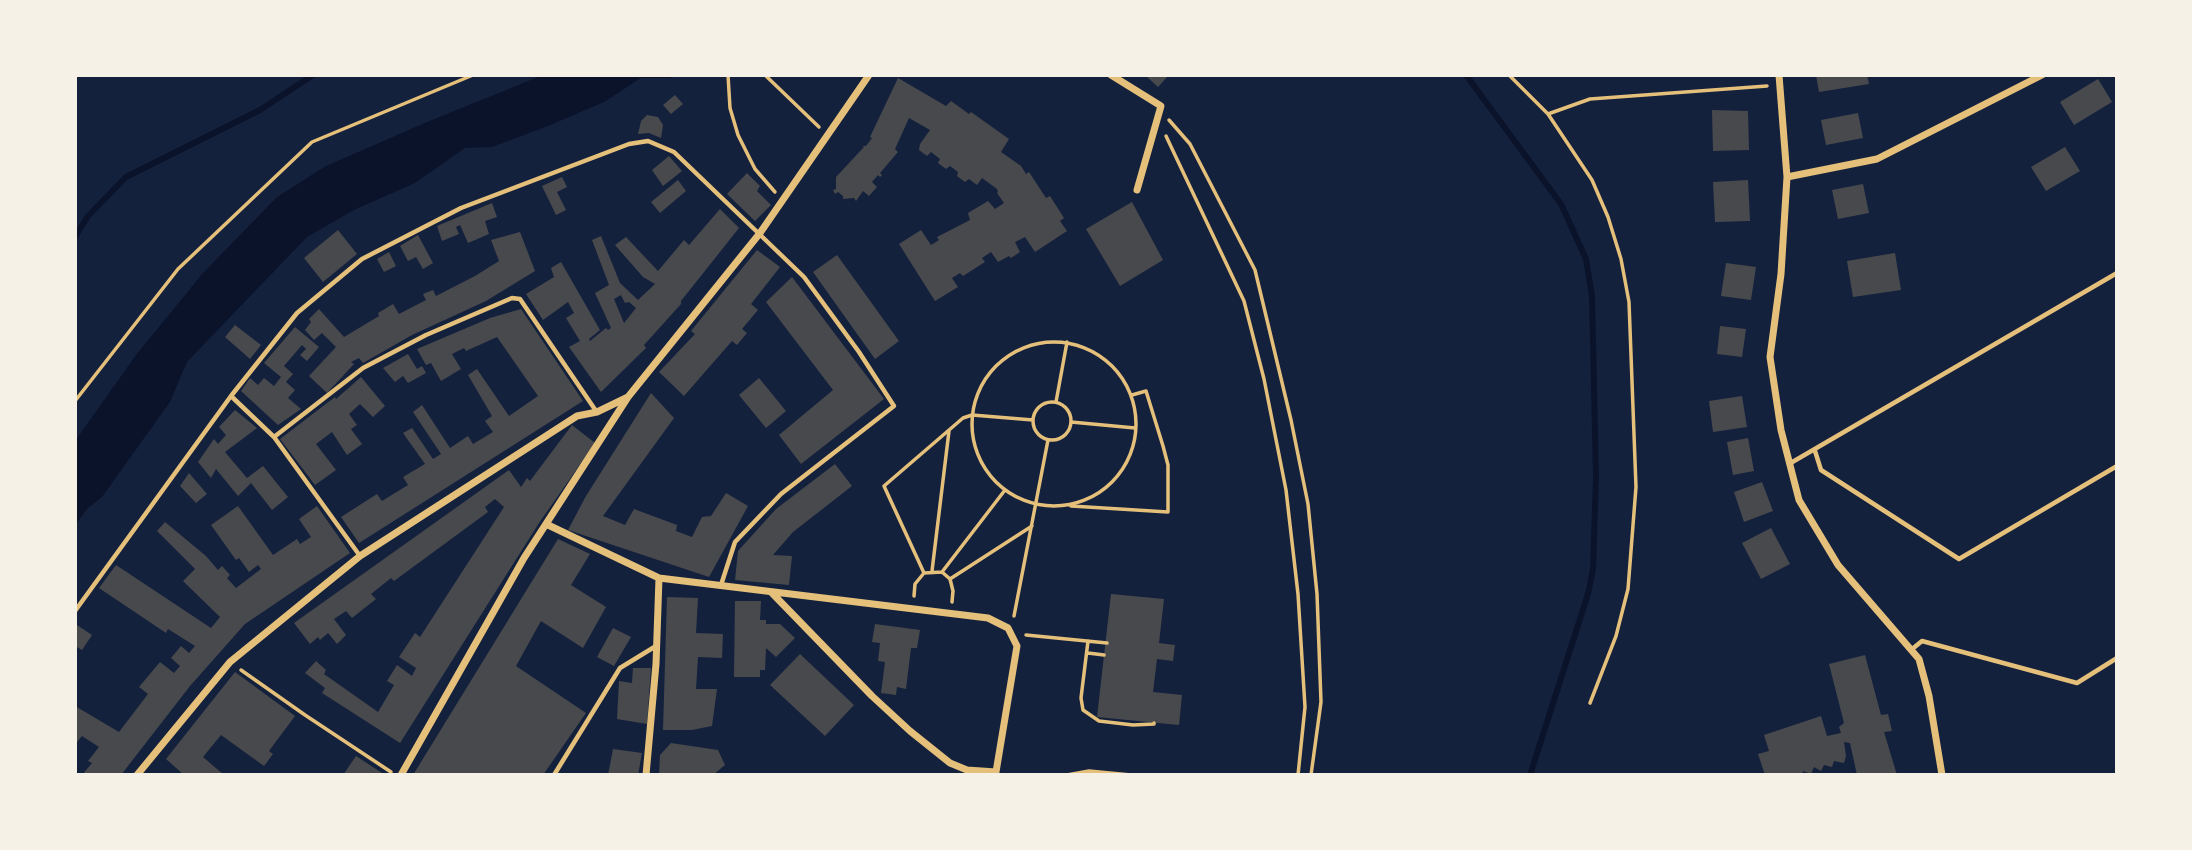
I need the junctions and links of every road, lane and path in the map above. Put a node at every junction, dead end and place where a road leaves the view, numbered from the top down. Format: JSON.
{"nodes":[{"id":1,"x":473,"y":75,"type":"edge"},
{"id":2,"x":728,"y":75,"type":"edge"},
{"id":3,"x":765,"y":75,"type":"edge"},
{"id":4,"x":869,"y":75,"type":"edge"},
{"id":5,"x":1111,"y":75,"type":"edge"},
{"id":6,"x":1509,"y":75,"type":"edge"},
{"id":7,"x":1779,"y":75,"type":"edge"},
{"id":8,"x":2042,"y":75,"type":"edge"},
{"id":9,"x":1779,"y":85,"type":"junction"},
{"id":10,"x":1161,"y":106,"type":"junction"},
{"id":11,"x":1548,"y":114,"type":"junction"},
{"id":12,"x":1164,"y":132,"type":"dead end"},
{"id":13,"x":828,"y":135,"type":"junction"},
{"id":14,"x":1787,"y":177,"type":"junction"},
{"id":15,"x":1137,"y":190,"type":"dead end"},
{"id":16,"x":778,"y":195,"type":"dead end"},
{"id":17,"x":760,"y":233,"type":"junction"},
{"id":18,"x":2117,"y":272,"type":"edge"},
{"id":19,"x":1067,"y":342,"type":"junction"},
{"id":20,"x":1132,"y":395,"type":"junction"},
{"id":21,"x":231,"y":396,"type":"junction"},
{"id":22,"x":628,"y":397,"type":"junction"},
{"id":23,"x":75,"y":401,"type":"edge"},
{"id":24,"x":1056,"y":402,"type":"junction"},
{"id":25,"x":597,"y":412,"type":"junction"},
{"id":26,"x":972,"y":415,"type":"junction"},
{"id":27,"x":1033,"y":420,"type":"junction"},
{"id":28,"x":1071,"y":422,"type":"junction"},
{"id":29,"x":1136,"y":428,"type":"junction"},
{"id":30,"x":949,"y":429,"type":"junction"},
{"id":31,"x":274,"y":437,"type":"junction"},
{"id":32,"x":1048,"y":440,"type":"junction"},
{"id":33,"x":1815,"y":451,"type":"junction"},
{"id":34,"x":1790,"y":464,"type":"junction"},
{"id":35,"x":2117,"y":466,"type":"edge"},
{"id":36,"x":1004,"y":490,"type":"junction"},
{"id":37,"x":1037,"y":504,"type":"junction"},
{"id":38,"x":1065,"y":505,"type":"junction"},
{"id":39,"x":547,"y":524,"type":"junction"},
{"id":40,"x":1032,"y":526,"type":"junction"},
{"id":41,"x":360,"y":556,"type":"junction"},
{"id":42,"x":932,"y":571,"type":"junction"},
{"id":43,"x":942,"y":572,"type":"junction"},
{"id":44,"x":924,"y":573,"type":"junction"},
{"id":45,"x":659,"y":578,"type":"junction"},
{"id":46,"x":950,"y":579,"type":"junction"},
{"id":47,"x":721,"y":585,"type":"junction"},
{"id":48,"x":772,"y":593,"type":"junction"},
{"id":49,"x":913,"y":609,"type":"junction"},
{"id":50,"x":75,"y":611,"type":"edge"},
{"id":51,"x":951,"y":613,"type":"junction"},
{"id":52,"x":1009,"y":628,"type":"junction"},
{"id":53,"x":1033,"y":635,"type":"dead end"},
{"id":54,"x":1088,"y":641,"type":"junction"},
{"id":55,"x":1107,"y":643,"type":"dead end"},
{"id":56,"x":656,"y":646,"type":"junction"},
{"id":57,"x":1911,"y":650,"type":"junction"},
{"id":58,"x":1088,"y":653,"type":"junction"},
{"id":59,"x":1104,"y":655,"type":"dead end"},
{"id":60,"x":2117,"y":658,"type":"edge"},
{"id":61,"x":230,"y":662,"type":"junction"},
{"id":62,"x":1590,"y":703,"type":"dead end"},
{"id":63,"x":1154,"y":723,"type":"dead end"},
{"id":64,"x":971,"y":773,"type":"edge"},
{"id":65,"x":137,"y":775,"type":"edge"},
{"id":66,"x":396,"y":775,"type":"edge"},
{"id":67,"x":401,"y":775,"type":"edge"},
{"id":68,"x":554,"y":775,"type":"edge"},
{"id":69,"x":646,"y":775,"type":"edge"},
{"id":70,"x":1067,"y":775,"type":"edge"},
{"id":71,"x":1131,"y":775,"type":"edge"},
{"id":72,"x":1298,"y":775,"type":"edge"},
{"id":73,"x":1311,"y":775,"type":"edge"},
{"id":74,"x":1942,"y":775,"type":"edge"}],
"edges":[{"from":1,"to":23,"type":"path"},
{"from":2,"to":16,"type":"path"},
{"from":3,"to":13,"type":"path"},
{"from":4,"to":13,"type":"street"},
{"from":5,"to":10,"type":"street"},
{"from":6,"to":11,"type":"path"},
{"from":7,"to":9,"type":"street"},
{"from":8,"to":14,"type":"street"},
{"from":9,"to":11,"type":"path"},
{"from":9,"to":14,"type":"street"},
{"from":10,"to":15,"type":"street"},
{"from":10,"to":73,"type":"path"},
{"from":11,"to":62,"type":"path"},
{"from":12,"to":72,"type":"path"},
{"from":13,"to":17,"type":"street"},
{"from":14,"to":34,"type":"street"},
{"from":17,"to":21,"type":"lane"},
{"from":17,"to":22,"type":"street"},
{"from":17,"to":47,"type":"lane"},
{"from":18,"to":33,"type":"lane"},
{"from":19,"to":20,"type":"path"},
{"from":19,"to":24,"type":"path"},
{"from":19,"to":26,"type":"path"},
{"from":20,"to":29,"type":"path"},
{"from":20,"to":38,"type":"path"},
{"from":21,"to":31,"type":"lane"},
{"from":21,"to":50,"type":"lane"},
{"from":22,"to":25,"type":"street"},
{"from":22,"to":39,"type":"street"},
{"from":24,"to":27,"type":"path"},
{"from":24,"to":28,"type":"path"},
{"from":25,"to":31,"type":"lane"},
{"from":25,"to":41,"type":"street"},
{"from":26,"to":27,"type":"path"},
{"from":26,"to":30,"type":"path"},
{"from":26,"to":36,"type":"path"},
{"from":27,"to":32,"type":"path"},
{"from":28,"to":29,"type":"path"},
{"from":28,"to":32,"type":"path"},
{"from":29,"to":38,"type":"path"},
{"from":30,"to":42,"type":"path"},
{"from":30,"to":44,"type":"path"},
{"from":31,"to":41,"type":"lane"},
{"from":32,"to":37,"type":"path"},
{"from":33,"to":34,"type":"lane"},
{"from":33,"to":35,"type":"lane"},
{"from":34,"to":57,"type":"street"},
{"from":36,"to":37,"type":"path"},
{"from":36,"to":43,"type":"path"},
{"from":37,"to":38,"type":"path"},
{"from":37,"to":40,"type":"path"},
{"from":39,"to":45,"type":"street"},
{"from":39,"to":67,"type":"street"},
{"from":40,"to":46,"type":"path"},
{"from":40,"to":52,"type":"path"},
{"from":41,"to":61,"type":"street"},
{"from":42,"to":43,"type":"path"},
{"from":42,"to":44,"type":"path"},
{"from":43,"to":46,"type":"path"},
{"from":44,"to":49,"type":"path"},
{"from":45,"to":47,"type":"street"},
{"from":45,"to":56,"type":"street"},
{"from":46,"to":51,"type":"path"},
{"from":47,"to":48,"type":"street"},
{"from":48,"to":49,"type":"street"},
{"from":48,"to":64,"type":"street"},
{"from":49,"to":51,"type":"street"},
{"from":51,"to":52,"type":"street"},
{"from":52,"to":64,"type":"street"},
{"from":53,"to":54,"type":"path"},
{"from":54,"to":55,"type":"path"},
{"from":54,"to":58,"type":"path"},
{"from":56,"to":68,"type":"lane"},
{"from":56,"to":69,"type":"street"},
{"from":57,"to":60,"type":"lane"},
{"from":57,"to":74,"type":"street"},
{"from":58,"to":59,"type":"path"},
{"from":58,"to":63,"type":"path"},
{"from":61,"to":65,"type":"street"},
{"from":61,"to":66,"type":"path"},
{"from":70,"to":71,"type":"path"}]}
